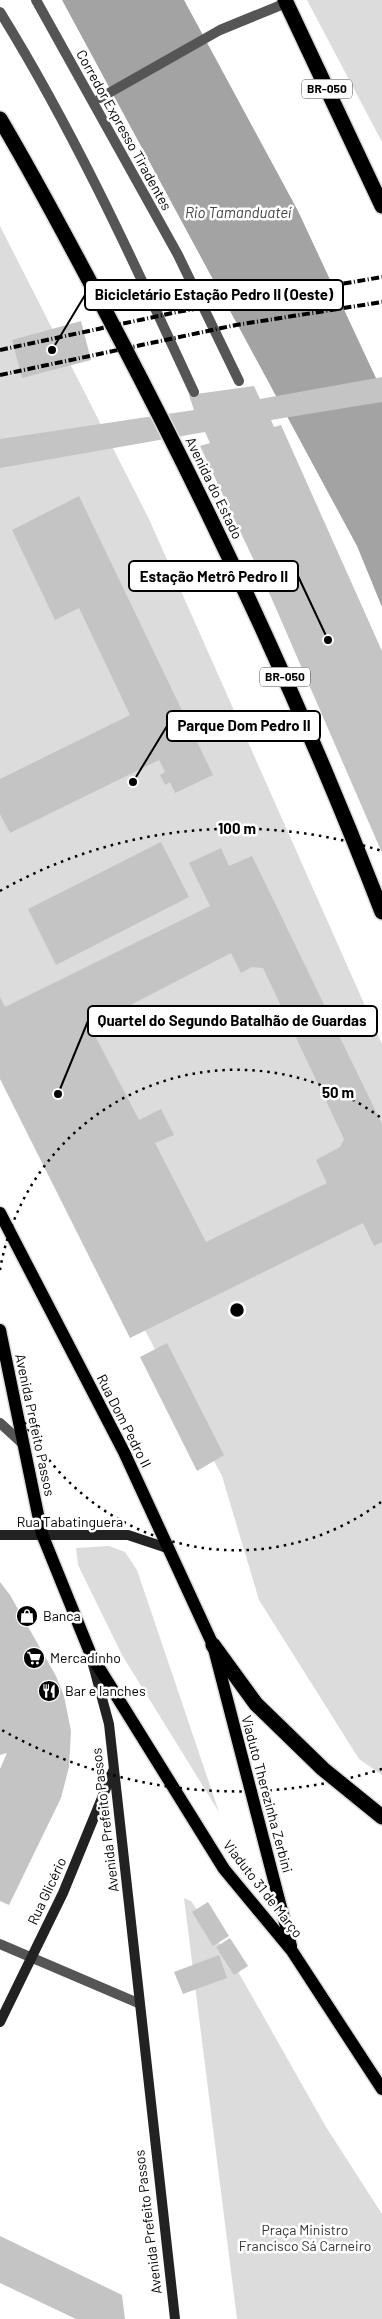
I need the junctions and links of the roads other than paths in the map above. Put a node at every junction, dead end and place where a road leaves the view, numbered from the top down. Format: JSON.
{"nodes":[{"id":1,"x":36,"y":0,"type":"edge"},
{"id":2,"x":286,"y":2,"type":"edge"},
{"id":3,"x":0,"y":12,"type":"edge"},
{"id":4,"x":100,"y":98,"type":"dead end"},
{"id":5,"x":0,"y":119,"type":"edge"},
{"id":6,"x":380,"y":198,"type":"edge"},
{"id":7,"x":239,"y":381,"type":"dead end"},
{"id":8,"x":194,"y":392,"type":"dead end"},
{"id":9,"x":382,"y":912,"type":"edge"},
{"id":10,"x":0,"y":1214,"type":"edge"},
{"id":11,"x":0,"y":1330,"type":"edge"},
{"id":12,"x":0,"y":1423,"type":"edge"},
{"id":13,"x":23,"y":1444,"type":"junction"},
{"id":14,"x":42,"y":1534,"type":"junction"},
{"id":15,"x":0,"y":1535,"type":"edge"},
{"id":16,"x":167,"y":1548,"type":"junction"},
{"id":17,"x":213,"y":1645,"type":"junction"},
{"id":18,"x":91,"y":1655,"type":"junction"},
{"id":19,"x":114,"y":1770,"type":"junction"},
{"id":20,"x":382,"y":1817,"type":"edge"},
{"id":21,"x":0,"y":1944,"type":"edge"},
{"id":22,"x":294,"y":1954,"type":"junction"},
{"id":23,"x":30,"y":1958,"type":"junction"},
{"id":24,"x":138,"y":2003,"type":"junction"},
{"id":25,"x":0,"y":2022,"type":"edge"},
{"id":26,"x":382,"y":2089,"type":"edge"},
{"id":27,"x":175,"y":2319,"type":"edge"}],
"edges":[{"from":1,"to":7,"type":"street","name":"Corredor Expresso Tiradentes"},
{"from":2,"to":4,"type":"street"},
{"from":2,"to":6,"type":"highway","number":"BR-050"},
{"from":3,"to":8,"type":"street"},
{"from":5,"to":9,"type":"highway","name":"Avenida do Estado","number":"BR-050"},
{"from":10,"to":16,"type":"main road","name":"Rua Dom Pedro II"},
{"from":11,"to":13,"type":"main road","name":"Avenida Prefeito Passos"},
{"from":12,"to":13,"type":"street"},
{"from":13,"to":14,"type":"main road","name":"Avenida Prefeito Passos"},
{"from":14,"to":15,"type":"street","name":"Rua Tabatinguera"},
{"from":14,"to":16,"type":"street","name":"Rua Tabatinguera"},
{"from":14,"to":18,"type":"main road","name":"Avenida Prefeito Passos"},
{"from":16,"to":17,"type":"main road","name":"Rua Dom Pedro II"},
{"from":17,"to":20,"type":"highway"},
{"from":17,"to":22,"type":"main road","name":"Viaduto Therezinha Zerbini"},
{"from":18,"to":19,"type":"street","name":"Avenida Prefeito Passos"},
{"from":18,"to":22,"type":"main road","name":"Viaduto 31 de Março"},
{"from":19,"to":23,"type":"street","name":"Rua Glicério"},
{"from":19,"to":24,"type":"street","name":"Avenida Prefeito Passos"},
{"from":21,"to":23,"type":"street"},
{"from":22,"to":26,"type":"main road","name":"Viaduto 31 de Março"},
{"from":23,"to":24,"type":"street"},
{"from":23,"to":25,"type":"street","name":"Rua Glicério"},
{"from":24,"to":27,"type":"street","name":"Avenida Prefeito Passos"}]}
